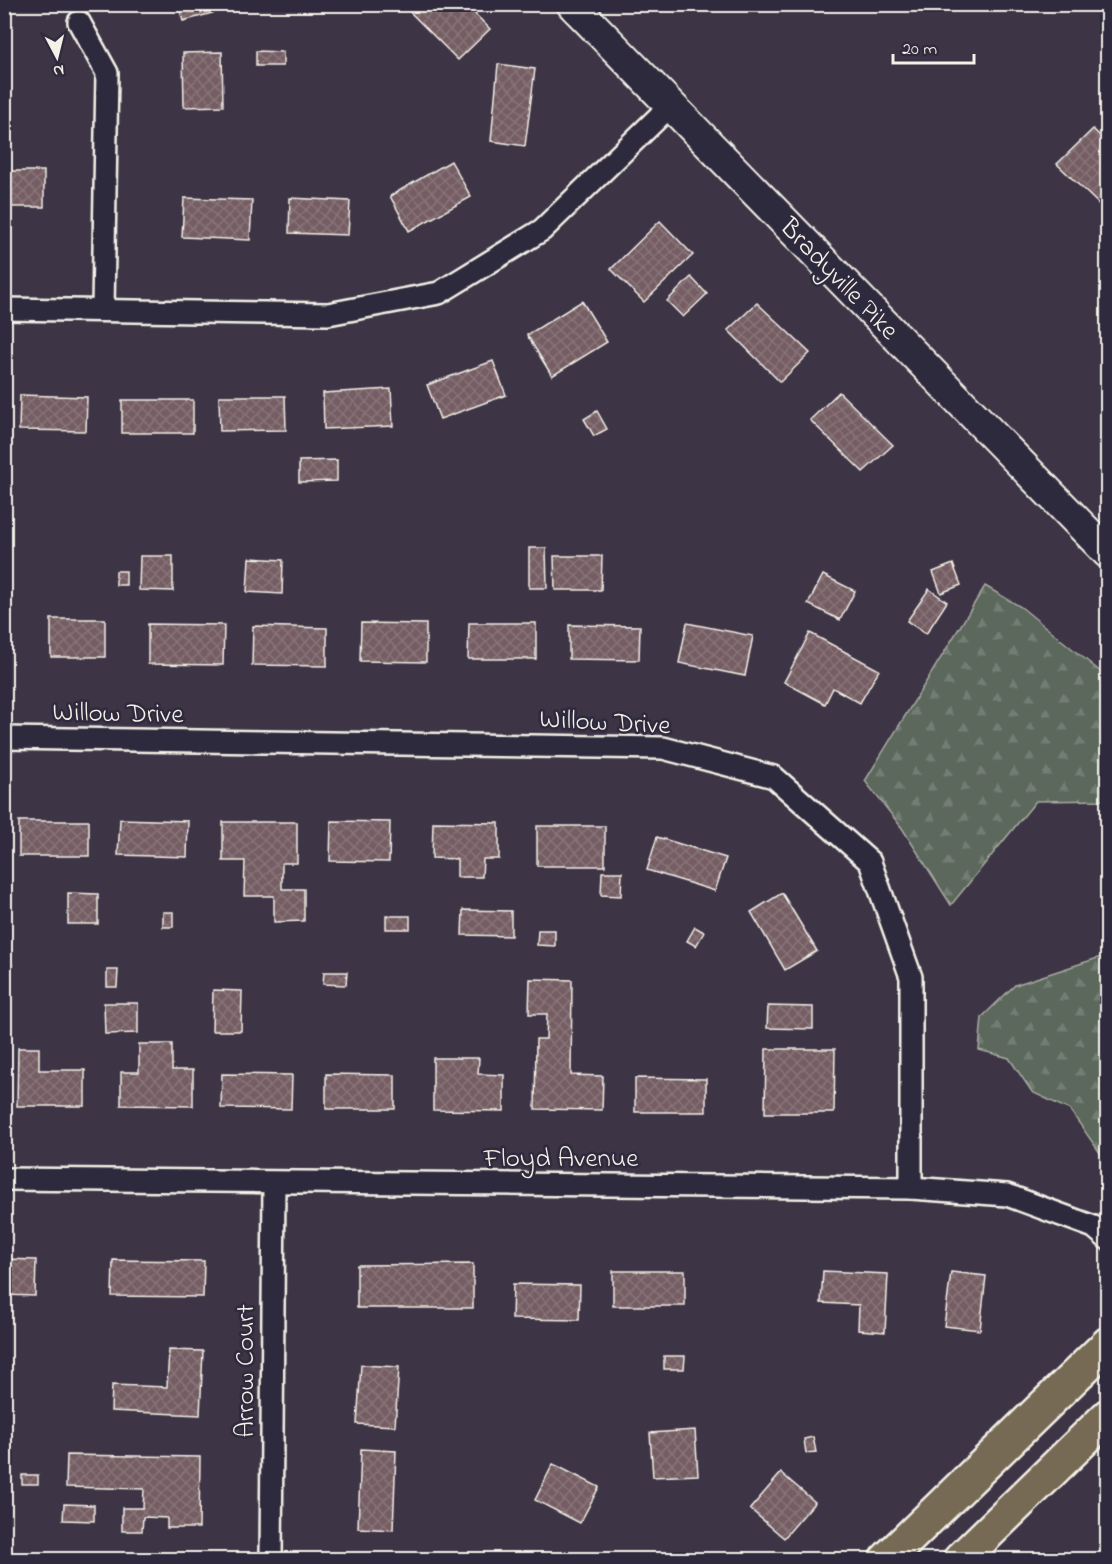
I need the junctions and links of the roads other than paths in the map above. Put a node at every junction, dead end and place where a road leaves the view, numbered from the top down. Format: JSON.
{"nodes":[{"id":1,"x":572,"y":4,"type":"edge"},
{"id":2,"x":79,"y":22,"type":"dead end"},
{"id":3,"x":670,"y":105,"type":"junction"},
{"id":4,"x":4,"y":309,"type":"edge"},
{"id":5,"x":103,"y":309,"type":"junction"},
{"id":6,"x":1107,"y":553,"type":"edge"},
{"id":7,"x":4,"y":738,"type":"edge"},
{"id":8,"x":4,"y":1179,"type":"edge"},
{"id":9,"x":274,"y":1183,"type":"junction"},
{"id":10,"x":911,"y":1188,"type":"junction"},
{"id":11,"x":1107,"y":1239,"type":"edge"},
{"id":12,"x":1107,"y":1344,"type":"edge"},
{"id":13,"x":1107,"y":1416,"type":"edge"},
{"id":14,"x":271,"y":1560,"type":"edge"},
{"id":15,"x":886,"y":1560,"type":"edge"},
{"id":16,"x":960,"y":1560,"type":"edge"}],
"edges":[{"from":1,"to":3,"type":"main road","name":"Bradyville Pike"},
{"from":2,"to":5,"type":"street"},
{"from":3,"to":5,"type":"street"},
{"from":3,"to":6,"type":"main road","name":"Bradyville Pike"},
{"from":4,"to":5,"type":"street"},
{"from":7,"to":10,"type":"street","name":"Willow Drive"},
{"from":8,"to":9,"type":"street","name":"Floyd Avenue"},
{"from":9,"to":10,"type":"street","name":"Floyd Avenue"},
{"from":9,"to":14,"type":"street","name":"Arrow Court"},
{"from":10,"to":11,"type":"street","name":"Floyd Avenue"},
{"from":12,"to":15,"type":"highway"},
{"from":13,"to":16,"type":"highway"}]}
